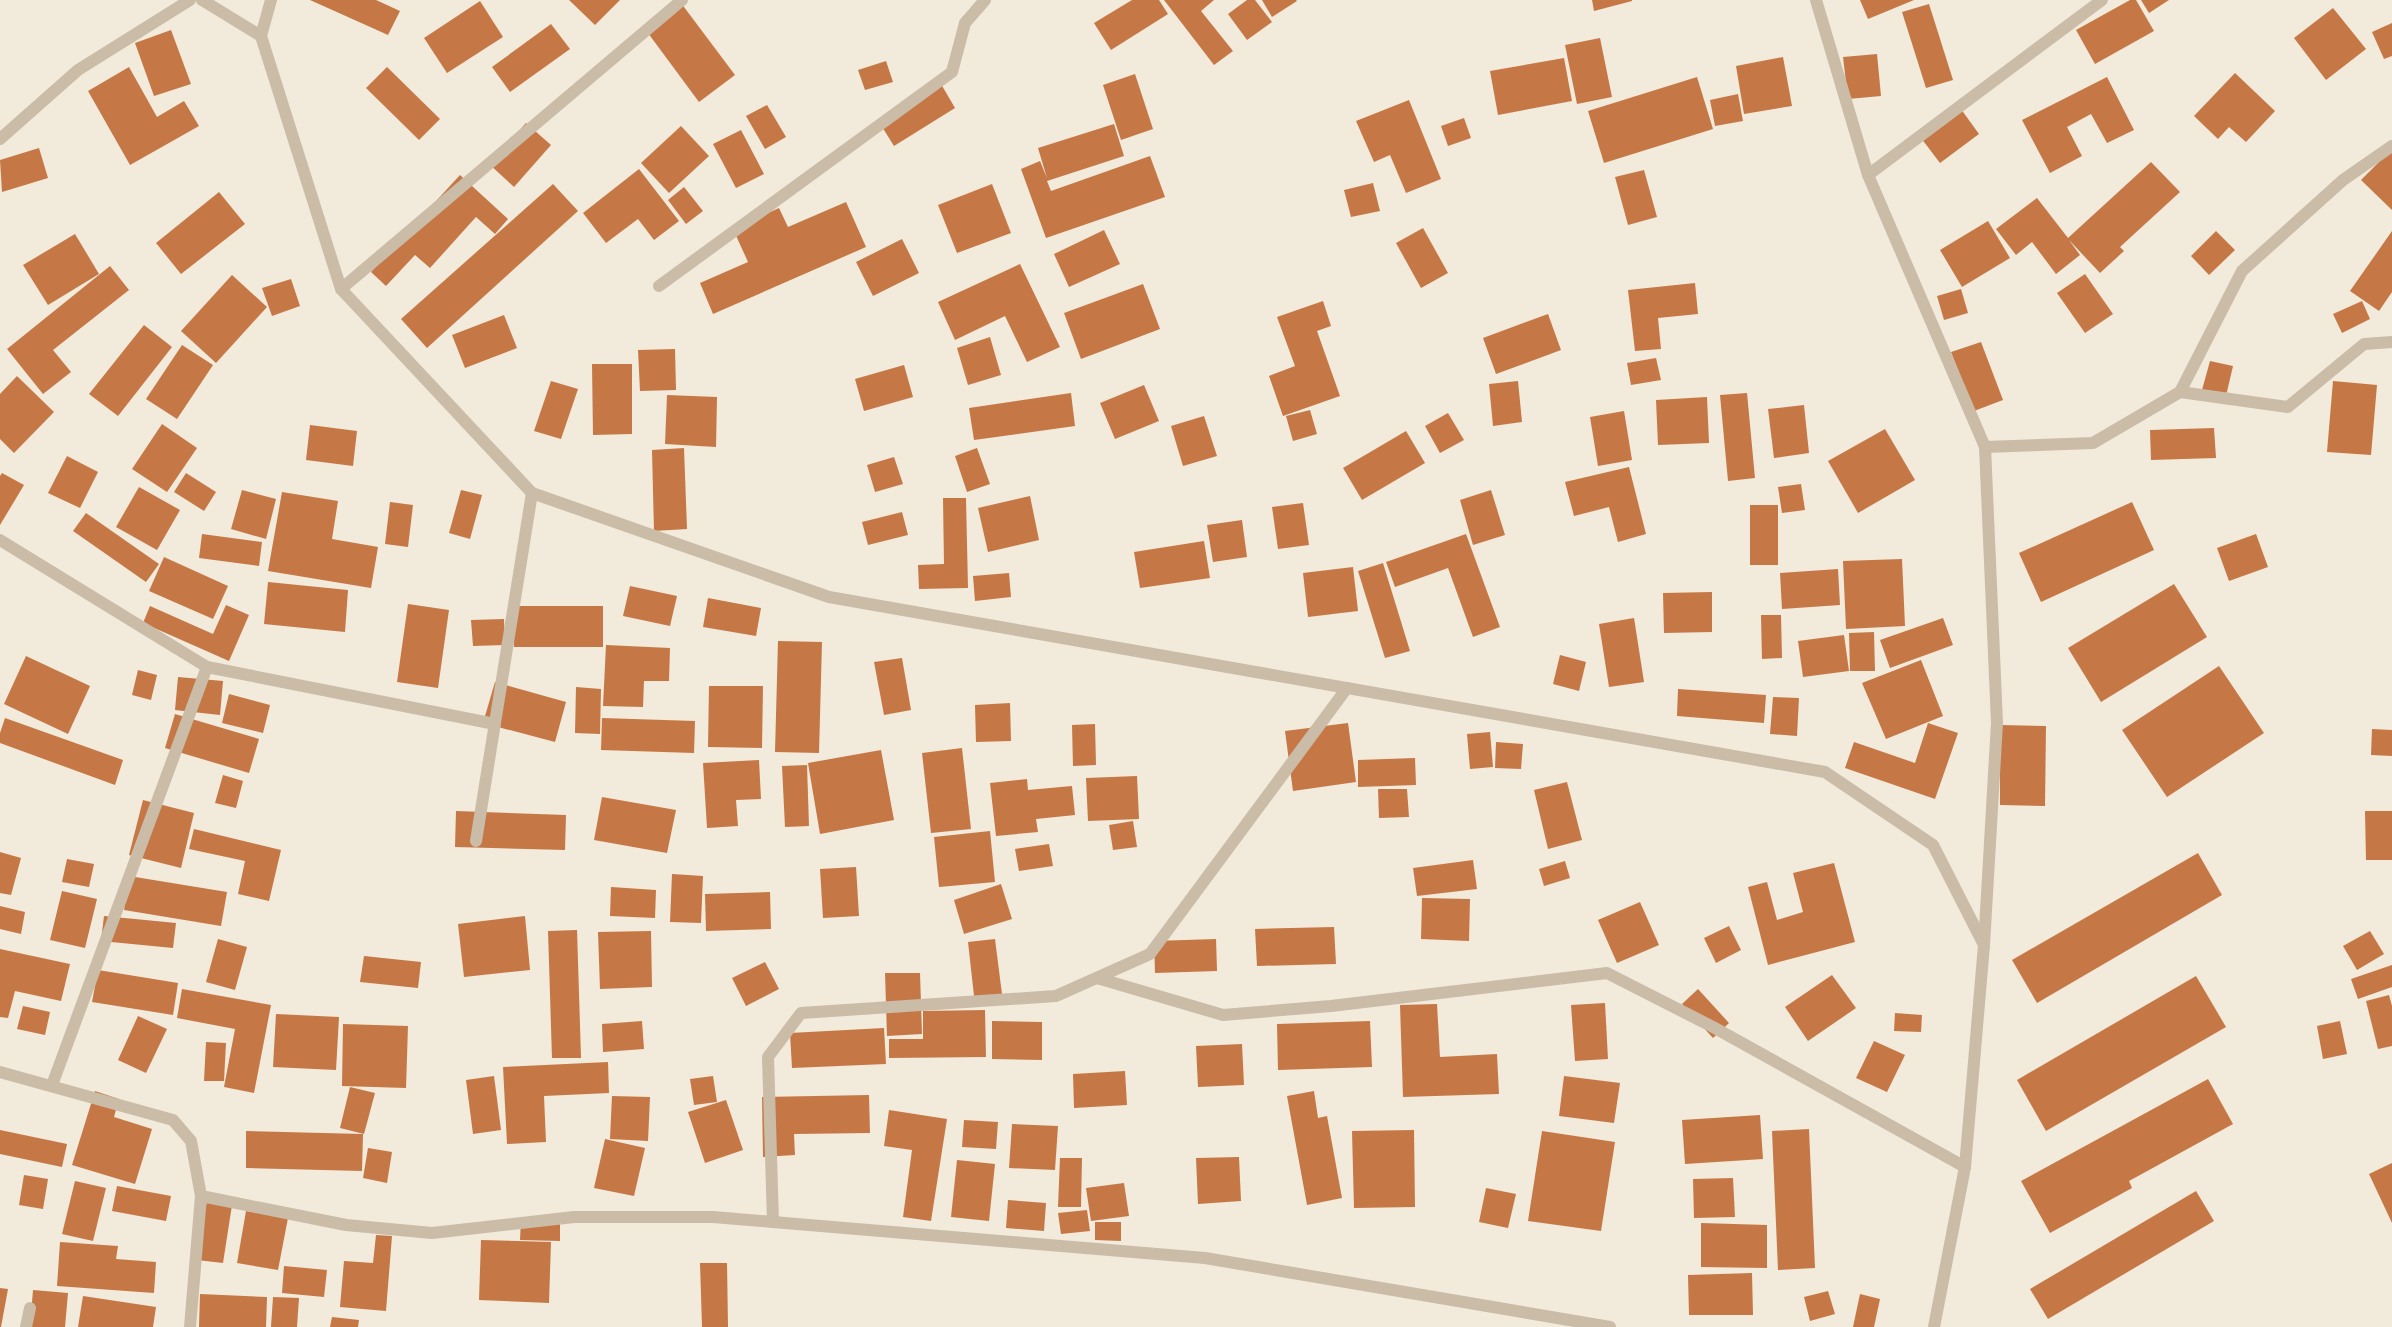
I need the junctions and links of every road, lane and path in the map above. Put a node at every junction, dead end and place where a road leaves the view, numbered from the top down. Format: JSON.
{"nodes":[{"id":1,"x":190,"y":0,"type":"edge"},
{"id":2,"x":202,"y":0,"type":"edge"},
{"id":3,"x":271,"y":0,"type":"edge"},
{"id":4,"x":682,"y":0,"type":"edge"},
{"id":5,"x":985,"y":0,"type":"edge"},
{"id":6,"x":1816,"y":0,"type":"edge"},
{"id":7,"x":2102,"y":0,"type":"edge"},
{"id":8,"x":261,"y":36,"type":"junction"},
{"id":9,"x":0,"y":138,"type":"edge"},
{"id":10,"x":2392,"y":146,"type":"edge"},
{"id":11,"x":1868,"y":175,"type":"junction"},
{"id":12,"x":658,"y":286,"type":"dead end"},
{"id":13,"x":342,"y":289,"type":"junction"},
{"id":14,"x":2392,"y":342,"type":"edge"},
{"id":15,"x":2180,"y":392,"type":"junction"},
{"id":16,"x":1984,"y":447,"type":"junction"},
{"id":17,"x":532,"y":493,"type":"junction"},
{"id":18,"x":0,"y":540,"type":"edge"},
{"id":19,"x":206,"y":667,"type":"junction"},
{"id":20,"x":1347,"y":688,"type":"junction"},
{"id":21,"x":495,"y":724,"type":"junction"},
{"id":22,"x":476,"y":841,"type":"dead end"},
{"id":23,"x":1984,"y":946,"type":"junction"},
{"id":24,"x":1097,"y":978,"type":"junction"},
{"id":25,"x":0,"y":1072,"type":"edge"},
{"id":26,"x":52,"y":1085,"type":"junction"},
{"id":27,"x":1965,"y":1166,"type":"junction"},
{"id":28,"x":201,"y":1196,"type":"junction"},
{"id":29,"x":773,"y":1222,"type":"junction"},
{"id":30,"x":30,"y":1308,"type":"dead end"},
{"id":31,"x":26,"y":1327,"type":"edge"},
{"id":32,"x":190,"y":1327,"type":"edge"},
{"id":33,"x":1610,"y":1327,"type":"edge"},
{"id":34,"x":1934,"y":1327,"type":"edge"}],
"edges":[{"from":1,"to":9,"type":"street"},
{"from":2,"to":8,"type":"street"},
{"from":3,"to":8,"type":"street"},
{"from":4,"to":13,"type":"street"},
{"from":5,"to":12,"type":"street"},
{"from":6,"to":11,"type":"street"},
{"from":7,"to":11,"type":"street"},
{"from":8,"to":13,"type":"street"},
{"from":10,"to":15,"type":"street"},
{"from":11,"to":16,"type":"street"},
{"from":13,"to":17,"type":"street"},
{"from":14,"to":15,"type":"street"},
{"from":15,"to":16,"type":"street"},
{"from":16,"to":23,"type":"street"},
{"from":17,"to":20,"type":"street"},
{"from":17,"to":21,"type":"street"},
{"from":18,"to":19,"type":"street"},
{"from":19,"to":21,"type":"street"},
{"from":19,"to":26,"type":"street"},
{"from":20,"to":23,"type":"street"},
{"from":20,"to":24,"type":"street"},
{"from":21,"to":22,"type":"street"},
{"from":23,"to":27,"type":"street"},
{"from":24,"to":27,"type":"street"},
{"from":24,"to":29,"type":"street"},
{"from":25,"to":26,"type":"street"},
{"from":26,"to":28,"type":"street"},
{"from":27,"to":34,"type":"street"},
{"from":28,"to":29,"type":"street"},
{"from":28,"to":32,"type":"street"},
{"from":29,"to":33,"type":"street"},
{"from":30,"to":31,"type":"street"}]}
